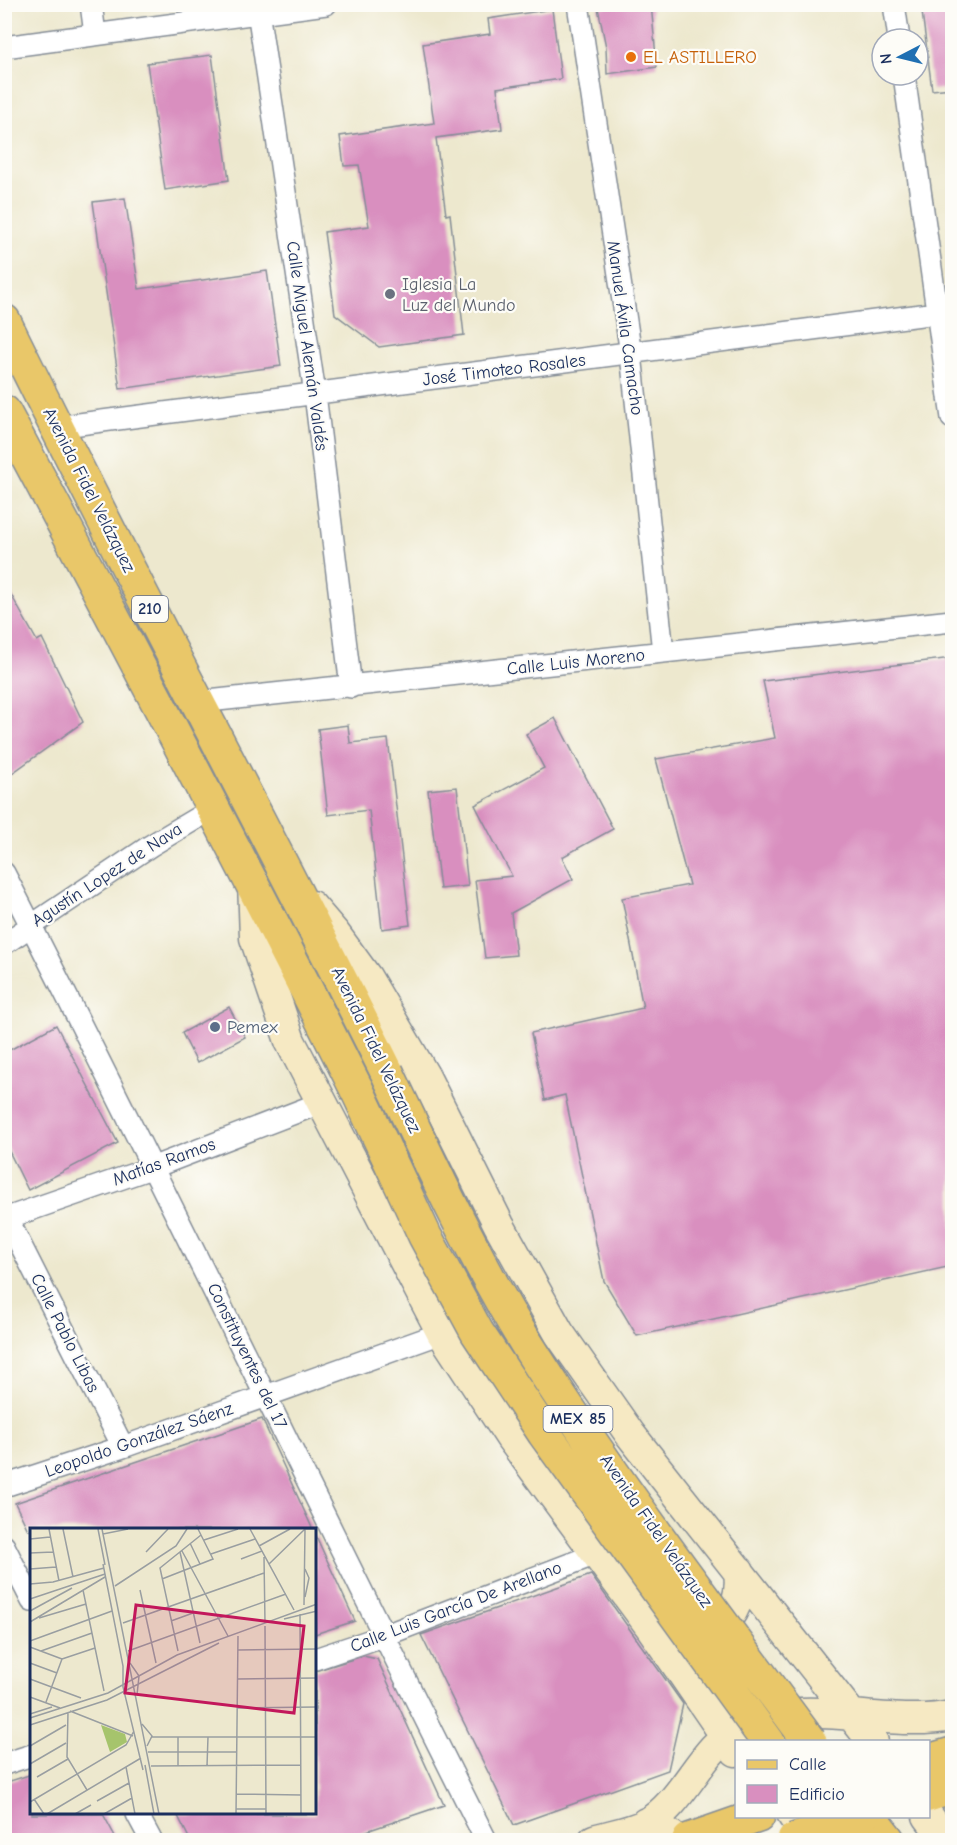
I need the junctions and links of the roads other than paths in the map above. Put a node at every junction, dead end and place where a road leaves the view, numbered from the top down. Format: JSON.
{"nodes":[{"id":1,"x":91,"y":4,"type":"edge"},
{"id":2,"x":326,"y":4,"type":"edge"},
{"id":3,"x":578,"y":4,"type":"edge"},
{"id":4,"x":894,"y":4,"type":"edge"},
{"id":5,"x":258,"y":9,"type":"edge"},
{"id":6,"x":897,"y":27,"type":"edge"},
{"id":7,"x":95,"y":34,"type":"junction"},
{"id":8,"x":4,"y":47,"type":"edge"},
{"id":9,"x":906,"y":87,"type":"edge"},
{"id":10,"x":945,"y":312,"type":"edge"},
{"id":11,"x":4,"y":321,"type":"edge"},
{"id":12,"x":631,"y":354,"type":"junction"},
{"id":13,"x":315,"y":394,"type":"junction"},
{"id":14,"x":952,"y":418,"type":"edge"},
{"id":15,"x":8,"y":427,"type":"edge"},
{"id":16,"x":56,"y":427,"type":"junction"},
{"id":17,"x":952,"y":621,"type":"edge"},
{"id":18,"x":663,"y":652,"type":"junction"},
{"id":19,"x":351,"y":687,"type":"junction"},
{"id":20,"x":199,"y":702,"type":"junction"},
{"id":21,"x":212,"y":809,"type":"junction"},
{"id":22,"x":4,"y":873,"type":"edge"},
{"id":23,"x":253,"y":882,"type":"junction"},
{"id":24,"x":299,"y":894,"type":"junction"},
{"id":25,"x":31,"y":924,"type":"junction"},
{"id":26,"x":4,"y":944,"type":"edge"},
{"id":27,"x":387,"y":1072,"type":"joint"},
{"id":28,"x":357,"y":1090,"type":"joint"},
{"id":29,"x":322,"y":1102,"type":"junction"},
{"id":30,"x":154,"y":1167,"type":"junction"},
{"id":31,"x":6,"y":1219,"type":"edge"},
{"id":32,"x":442,"y":1334,"type":"junction"},
{"id":33,"x":267,"y":1396,"type":"junction"},
{"id":34,"x":123,"y":1447,"type":"junction"},
{"id":35,"x":4,"y":1486,"type":"edge"},
{"id":36,"x":4,"y":1546,"type":"edge"},
{"id":37,"x":596,"y":1554,"type":"junction"},
{"id":38,"x":739,"y":1571,"type":"junction"},
{"id":39,"x":30,"y":1597,"type":"edge"},
{"id":40,"x":651,"y":1626,"type":"junction"},
{"id":41,"x":383,"y":1636,"type":"junction"},
{"id":42,"x":316,"y":1659,"type":"edge"},
{"id":43,"x":852,"y":1715,"type":"junction"},
{"id":44,"x":952,"y":1716,"type":"edge"},
{"id":45,"x":767,"y":1740,"type":"edge"},
{"id":46,"x":809,"y":1740,"type":"edge"},
{"id":47,"x":871,"y":1740,"type":"edge"},
{"id":48,"x":730,"y":1744,"type":"edge"},
{"id":49,"x":952,"y":1754,"type":"edge"},
{"id":50,"x":30,"y":1756,"type":"edge"},
{"id":51,"x":930,"y":1760,"type":"edge"},
{"id":52,"x":4,"y":1764,"type":"edge"},
{"id":53,"x":952,"y":1787,"type":"edge"},
{"id":54,"x":930,"y":1794,"type":"edge"},
{"id":55,"x":138,"y":1815,"type":"edge"},
{"id":56,"x":753,"y":1818,"type":"edge"},
{"id":57,"x":795,"y":1818,"type":"edge"},
{"id":58,"x":827,"y":1818,"type":"edge"},
{"id":59,"x":856,"y":1818,"type":"edge"},
{"id":60,"x":870,"y":1818,"type":"edge"},
{"id":61,"x":930,"y":1818,"type":"edge"},
{"id":62,"x":646,"y":1824,"type":"junction"},
{"id":63,"x":151,"y":1840,"type":"edge"},
{"id":64,"x":486,"y":1840,"type":"edge"},
{"id":65,"x":594,"y":1840,"type":"edge"},
{"id":66,"x":677,"y":1840,"type":"edge"},
{"id":67,"x":689,"y":1840,"type":"edge"},
{"id":68,"x":794,"y":1840,"type":"edge"},
{"id":69,"x":812,"y":1840,"type":"edge"},
{"id":70,"x":844,"y":1840,"type":"edge"},
{"id":71,"x":888,"y":1840,"type":"edge"},
{"id":72,"x":946,"y":1840,"type":"edge"}],
"edges":[{"from":1,"to":7,"type":"street"},
{"from":2,"to":5,"type":"street"},
{"from":3,"to":12,"type":"street","name":"Manuel Ávila Camacho"},
{"from":4,"to":6,"type":"street"},
{"from":5,"to":7,"type":"street"},
{"from":5,"to":13,"type":"street","name":"Calle Miguel Alemán Valdés"},
{"from":7,"to":8,"type":"street"},
{"from":9,"to":10,"type":"street"},
{"from":10,"to":12,"type":"street","name":"José Timoteo Rosales"},
{"from":10,"to":14,"type":"street"},
{"from":11,"to":16,"type":"main road","name":"Avenida Fidel Velázquez","number":"210"},
{"from":12,"to":13,"type":"street","name":"José Timoteo Rosales"},
{"from":12,"to":18,"type":"street","name":"Manuel Ávila Camacho"},
{"from":13,"to":16,"type":"street","name":"José Timoteo Rosales"},
{"from":13,"to":19,"type":"street","name":"Calle Miguel Alemán Valdés"},
{"from":15,"to":21,"type":"main road","name":"Avenida Fidel Velázquez","number":"210"},
{"from":16,"to":20,"type":"main road","name":"Avenida Fidel Velázquez","number":"210"},
{"from":17,"to":18,"type":"street","name":"Calle Luis Moreno"},
{"from":18,"to":19,"type":"street","name":"Calle Luis Moreno"},
{"from":19,"to":20,"type":"street","name":"Calle Luis Moreno"},
{"from":20,"to":24,"type":"main road","name":"Avenida Fidel Velázquez","number":"210"},
{"from":21,"to":23,"type":"main road","name":"Avenida Fidel Velázquez","number":"210"},
{"from":21,"to":25,"type":"street","name":"Agustín Lopez de Nava"},
{"from":22,"to":25,"type":"street","name":"Constituyentes del 17"},
{"from":23,"to":28,"type":"main road","name":"Avenida Fidel Velázquez","number":"210"},
{"from":23,"to":29,"type":"street"},
{"from":24,"to":27,"type":"main road","name":"Avenida Fidel Velázquez","number":"210"},
{"from":24,"to":38,"type":"street"},
{"from":25,"to":26,"type":"street","name":"Agustín Lopez de Nava"},
{"from":25,"to":30,"type":"street","name":"Constituyentes del 17"},
{"from":27,"to":46,"type":"main road","name":"Avenida Fidel Velázquez","number":"MEX 85","bridge":true},
{"from":28,"to":45,"type":"main road","name":"Avenida Fidel Velázquez","number":"MEX 85","bridge":true},
{"from":29,"to":30,"type":"street","name":"Matías Ramos"},
{"from":29,"to":32,"type":"street"},
{"from":30,"to":31,"type":"street","name":"Matías Ramos"},
{"from":30,"to":33,"type":"street","name":"Constituyentes del 17"},
{"from":31,"to":34,"type":"street","name":"Calle Pablo Libas"},
{"from":32,"to":33,"type":"street","name":"Leopoldo González Sáenz"},
{"from":32,"to":37,"type":"street"},
{"from":33,"to":34,"type":"street","name":"Leopoldo González Sáenz"},
{"from":33,"to":41,"type":"street","name":"Constituyentes del 17"},
{"from":34,"to":35,"type":"street","name":"Leopoldo González Sáenz"},
{"from":36,"to":39,"type":"street"},
{"from":37,"to":40,"type":"street"},
{"from":37,"to":41,"type":"street","name":"Calle Luis García De Arellano"},
{"from":38,"to":40,"type":"street"},
{"from":38,"to":43,"type":"street"},
{"from":40,"to":48,"type":"street"},
{"from":41,"to":42,"type":"street","name":"Calle Luis García De Arellano"},
{"from":41,"to":64,"type":"street","name":"Constituyentes del 17"},
{"from":43,"to":44,"type":"street"},
{"from":43,"to":47,"type":"street"},
{"from":43,"to":48,"type":"street"},
{"from":48,"to":62,"type":"street"},
{"from":49,"to":51,"type":"main road"},
{"from":50,"to":52,"type":"street"},
{"from":53,"to":54,"type":"main road"},
{"from":55,"to":63,"type":"street"},
{"from":56,"to":67,"type":"main road"},
{"from":57,"to":69,"type":"street"},
{"from":58,"to":70,"type":"main road"},
{"from":59,"to":68,"type":"main road","bridge":true},
{"from":60,"to":71,"type":"main road"},
{"from":61,"to":72,"type":"street"},
{"from":62,"to":65,"type":"street"},
{"from":62,"to":66,"type":"street"}]}
